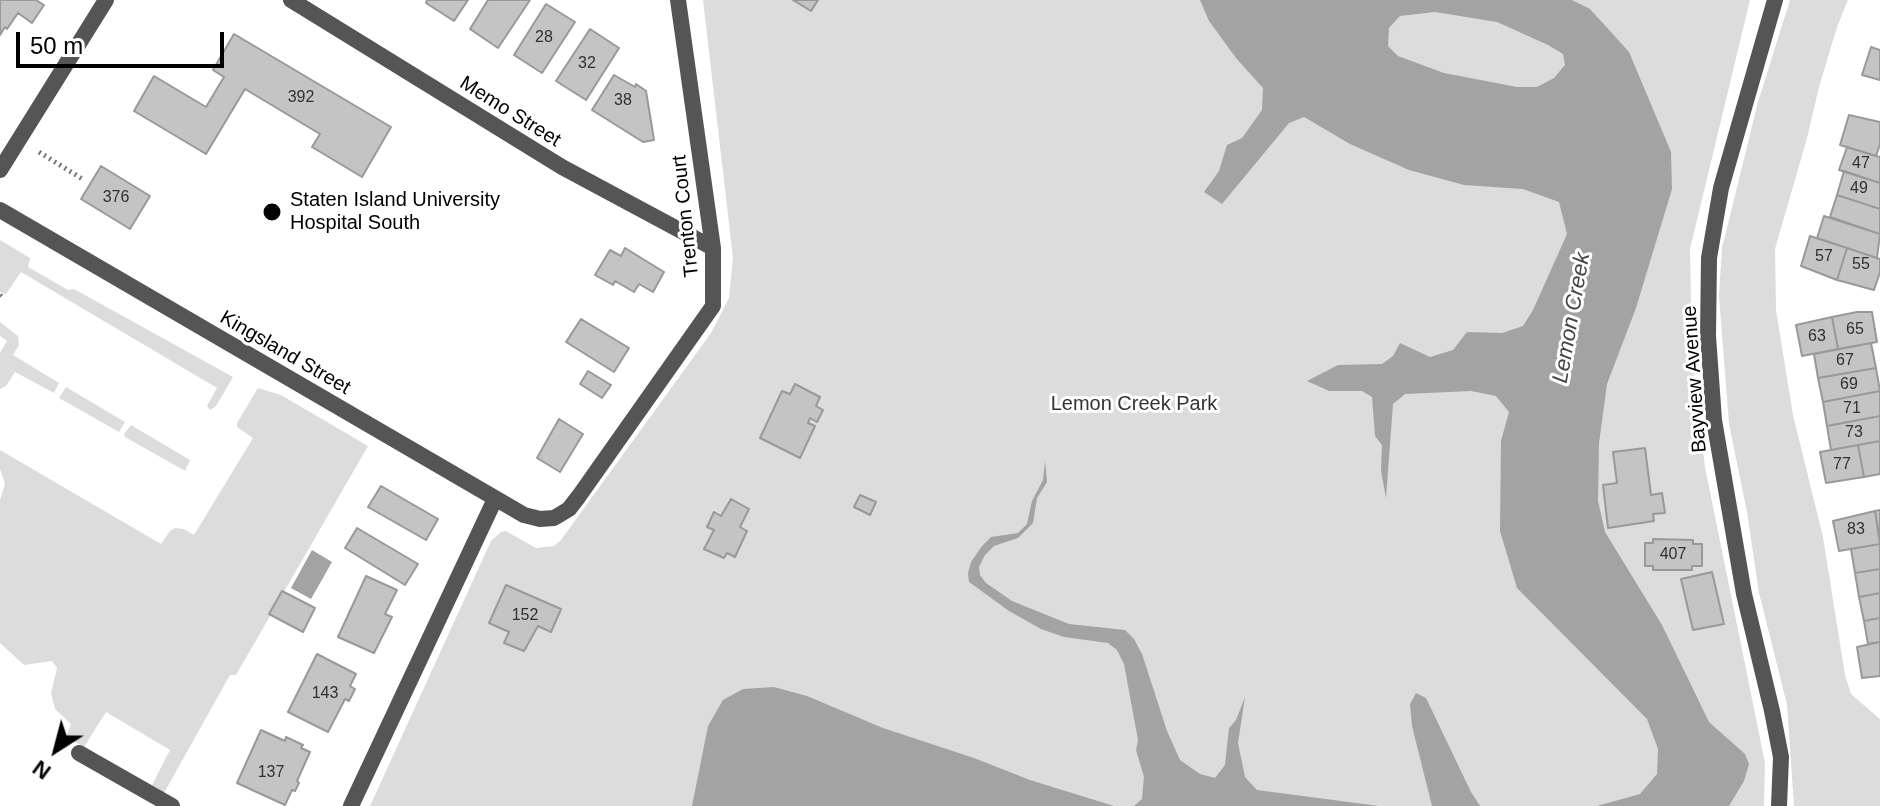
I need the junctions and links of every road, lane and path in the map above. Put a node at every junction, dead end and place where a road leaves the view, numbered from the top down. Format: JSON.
{"nodes":[{"id":1,"x":106,"y":0,"type":"edge"},
{"id":2,"x":291,"y":0,"type":"edge"},
{"id":3,"x":678,"y":0,"type":"edge"},
{"id":4,"x":1775,"y":0,"type":"edge"},
{"id":5,"x":39,"y":152,"type":"dead end"},
{"id":6,"x":0,"y":170,"type":"edge"},
{"id":7,"x":84,"y":180,"type":"dead end"},
{"id":8,"x":0,"y":210,"type":"edge"},
{"id":9,"x":713,"y":248,"type":"junction"},
{"id":10,"x":495,"y":499,"type":"junction"},
{"id":11,"x":554,"y":518,"type":"joint"},
{"id":12,"x":79,"y":753,"type":"dead end"},
{"id":13,"x":172,"y":806,"type":"edge"},
{"id":14,"x":351,"y":806,"type":"edge"},
{"id":15,"x":1779,"y":806,"type":"edge"}],
"edges":[{"from":1,"to":6,"type":"street"},
{"from":2,"to":9,"type":"street","name":"Memo Street"},
{"from":3,"to":9,"type":"street","name":"Trenton Court"},
{"from":4,"to":15,"type":"street","name":"Bayview Avenue"},
{"from":5,"to":7,"type":"path"},
{"from":8,"to":10,"type":"street","name":"Kingsland Street"},
{"from":9,"to":11,"type":"street","name":"Trenton Court"},
{"from":10,"to":11,"type":"street","name":"Kingsland Street"},
{"from":10,"to":14,"type":"street"},
{"from":12,"to":13,"type":"street"}]}
